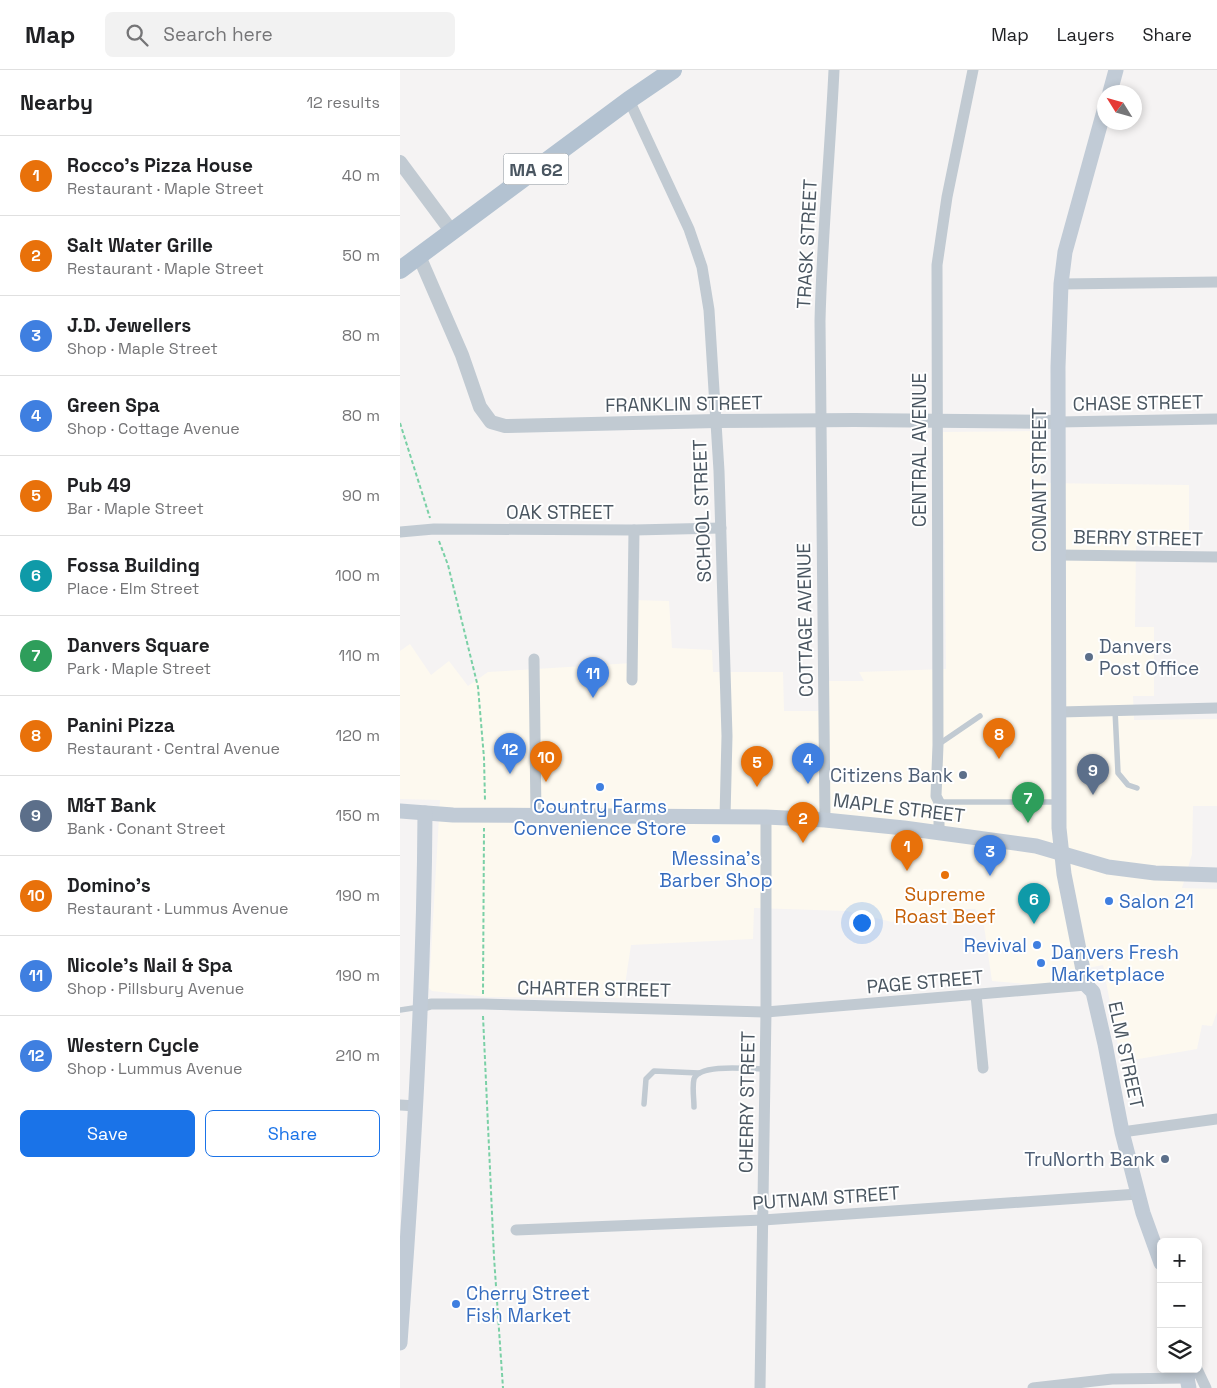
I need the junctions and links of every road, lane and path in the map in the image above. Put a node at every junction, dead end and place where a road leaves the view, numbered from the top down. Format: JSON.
{"nodes":[{"id":1,"x":673,"y":70,"type":"edge"},
{"id":2,"x":834,"y":70,"type":"edge"},
{"id":3,"x":973,"y":70,"type":"edge"},
{"id":4,"x":1116,"y":70,"type":"edge"},
{"id":5,"x":1112,"y":85,"type":"edge"},
{"id":6,"x":630,"y":100,"type":"junction"},
{"id":7,"x":1099,"y":130,"type":"edge"},
{"id":8,"x":400,"y":162,"type":"edge"},
{"id":9,"x":452,"y":232,"type":"junction"},
{"id":10,"x":419,"y":256,"type":"junction"},
{"id":11,"x":400,"y":270,"type":"edge"},
{"id":12,"x":1217,"y":282,"type":"edge"},
{"id":13,"x":1061,"y":284,"type":"junction"},
{"id":14,"x":1217,"y":419,"type":"edge"},
{"id":15,"x":716,"y":421,"type":"junction"},
{"id":16,"x":821,"y":421,"type":"junction"},
{"id":17,"x":936,"y":422,"type":"junction"},
{"id":18,"x":1059,"y":422,"type":"junction"},
{"id":19,"x":400,"y":423,"type":"edge"},
{"id":20,"x":721,"y":528,"type":"junction"},
{"id":21,"x":434,"y":529,"type":"junction"},
{"id":22,"x":634,"y":530,"type":"junction"},
{"id":23,"x":400,"y":532,"type":"edge"},
{"id":24,"x":1059,"y":555,"type":"junction"},
{"id":25,"x":1217,"y":557,"type":"edge"},
{"id":26,"x":534,"y":659,"type":"dead end"},
{"id":27,"x":632,"y":680,"type":"dead end"},
{"id":28,"x":1217,"y":708,"type":"edge"},
{"id":29,"x":1115,"y":710,"type":"junction"},
{"id":30,"x":1060,"y":712,"type":"junction"},
{"id":31,"x":980,"y":716,"type":"dead end"},
{"id":32,"x":938,"y":745,"type":"junction"},
{"id":33,"x":1137,"y":788,"type":"dead end"},
{"id":34,"x":485,"y":801,"type":"dead end"},
{"id":35,"x":939,"y":802,"type":"junction"},
{"id":36,"x":1060,"y":802,"type":"junction"},
{"id":37,"x":402,"y":809,"type":"edge"},
{"id":38,"x":425,"y":813,"type":"junction"},
{"id":39,"x":536,"y":816,"type":"junction"},
{"id":40,"x":725,"y":817,"type":"junction"},
{"id":41,"x":766,"y":817,"type":"junction"},
{"id":42,"x":824,"y":820,"type":"junction"},
{"id":43,"x":484,"y":827,"type":"dead end"},
{"id":44,"x":939,"y":832,"type":"junction"},
{"id":45,"x":1062,"y":854,"type":"junction"},
{"id":46,"x":1217,"y":875,"type":"edge"},
{"id":47,"x":1086,"y":985,"type":"junction"},
{"id":48,"x":976,"y":995,"type":"junction"},
{"id":49,"x":483,"y":1004,"type":"junction"},
{"id":50,"x":421,"y":1007,"type":"junction"},
{"id":51,"x":400,"y":1010,"type":"edge"},
{"id":52,"x":766,"y":1012,"type":"junction"},
{"id":53,"x":983,"y":1068,"type":"dead end"},
{"id":54,"x":765,"y":1069,"type":"junction"},
{"id":55,"x":699,"y":1072,"type":"junction"},
{"id":56,"x":644,"y":1104,"type":"dead end"},
{"id":57,"x":400,"y":1105,"type":"edge"},
{"id":58,"x":416,"y":1106,"type":"junction"},
{"id":59,"x":694,"y":1107,"type":"dead end"},
{"id":60,"x":1217,"y":1119,"type":"edge"},
{"id":61,"x":1122,"y":1132,"type":"junction"},
{"id":62,"x":1138,"y":1194,"type":"junction"},
{"id":63,"x":763,"y":1220,"type":"junction"},
{"id":64,"x":404,"y":1227,"type":"edge"},
{"id":65,"x":516,"y":1230,"type":"dead end"},
{"id":66,"x":1157,"y":1251,"type":"edge"},
{"id":67,"x":400,"y":1344,"type":"edge"},
{"id":68,"x":1191,"y":1376,"type":"edge"},
{"id":69,"x":503,"y":1388,"type":"edge"},
{"id":70,"x":760,"y":1388,"type":"edge"},
{"id":71,"x":1033,"y":1388,"type":"edge"},
{"id":72,"x":1206,"y":1388,"type":"edge"}],
"edges":[{"from":1,"to":6,"type":"main road","number":"MA 62"},
{"from":2,"to":16,"type":"street","name":"TRASK STREET"},
{"from":3,"to":17,"type":"street","name":"CENTRAL AVENUE"},
{"from":4,"to":5,"type":"main road"},
{"from":6,"to":9,"type":"main road","number":"MA 62"},
{"from":6,"to":15,"type":"street","name":"SCHOOL STREET"},
{"from":7,"to":13,"type":"main road","name":"CONANT STREET"},
{"from":8,"to":9,"type":"street"},
{"from":9,"to":10,"type":"main road","number":"MA 62"},
{"from":10,"to":11,"type":"main road","number":"MA 62"},
{"from":10,"to":15,"type":"street","name":"FRANKLIN STREET"},
{"from":12,"to":13,"type":"street"},
{"from":13,"to":18,"type":"main road","name":"CONANT STREET"},
{"from":14,"to":18,"type":"street","name":"CHASE STREET"},
{"from":15,"to":16,"type":"street","name":"FRANKLIN STREET"},
{"from":15,"to":20,"type":"street","name":"SCHOOL STREET"},
{"from":16,"to":17,"type":"street","name":"FRANKLIN STREET"},
{"from":16,"to":42,"type":"street","name":"COTTAGE AVENUE"},
{"from":17,"to":18,"type":"street","name":"FRANKLIN STREET"},
{"from":17,"to":32,"type":"street","name":"CENTRAL AVENUE"},
{"from":18,"to":24,"type":"main road","name":"CONANT STREET"},
{"from":19,"to":21,"type":"path"},
{"from":20,"to":22,"type":"street","name":"OAK STREET"},
{"from":20,"to":40,"type":"street","name":"SCHOOL STREET"},
{"from":21,"to":22,"type":"street","name":"OAK STREET"},
{"from":21,"to":23,"type":"street","name":"OAK STREET"},
{"from":21,"to":34,"type":"path"},
{"from":22,"to":27,"type":"street"},
{"from":24,"to":25,"type":"street","name":"BERRY STREET"},
{"from":24,"to":30,"type":"main road","name":"CONANT STREET"},
{"from":26,"to":39,"type":"street"},
{"from":28,"to":29,"type":"street"},
{"from":29,"to":30,"type":"street"},
{"from":29,"to":33,"type":"lane"},
{"from":30,"to":36,"type":"main road","name":"CONANT STREET"},
{"from":31,"to":32,"type":"lane"},
{"from":32,"to":35,"type":"street","name":"CENTRAL AVENUE"},
{"from":35,"to":36,"type":"lane"},
{"from":35,"to":44,"type":"street","name":"CENTRAL AVENUE"},
{"from":36,"to":45,"type":"main road","name":"CONANT STREET"},
{"from":37,"to":38,"type":"main road","name":"MAPLE STREET"},
{"from":38,"to":39,"type":"main road","name":"MAPLE STREET"},
{"from":38,"to":50,"type":"main road"},
{"from":39,"to":40,"type":"main road","name":"MAPLE STREET"},
{"from":40,"to":41,"type":"main road","name":"MAPLE STREET"},
{"from":41,"to":42,"type":"main road","name":"MAPLE STREET"},
{"from":41,"to":52,"type":"street","name":"CHERRY STREET"},
{"from":42,"to":44,"type":"main road","name":"MAPLE STREET"},
{"from":43,"to":49,"type":"path"},
{"from":44,"to":45,"type":"main road","name":"MAPLE STREET"},
{"from":45,"to":46,"type":"main road","name":"MAPLE STREET"},
{"from":45,"to":47,"type":"main road","name":"ELM STREET"},
{"from":47,"to":48,"type":"street","name":"PAGE STREET"},
{"from":47,"to":61,"type":"main road","name":"ELM STREET"},
{"from":48,"to":52,"type":"street","name":"PAGE STREET"},
{"from":48,"to":53,"type":"street"},
{"from":49,"to":50,"type":"street","name":"CHARTER STREET"},
{"from":49,"to":52,"type":"street","name":"CHARTER STREET"},
{"from":49,"to":69,"type":"path"},
{"from":50,"to":51,"type":"lane"},
{"from":50,"to":58,"type":"main road"},
{"from":52,"to":54,"type":"street","name":"CHERRY STREET"},
{"from":54,"to":55,"type":"lane"},
{"from":54,"to":63,"type":"street","name":"CHERRY STREET"},
{"from":55,"to":56,"type":"lane"},
{"from":55,"to":59,"type":"lane"},
{"from":57,"to":58,"type":"street"},
{"from":58,"to":64,"type":"main road"},
{"from":60,"to":61,"type":"street"},
{"from":61,"to":62,"type":"main road","name":"ELM STREET"},
{"from":62,"to":63,"type":"street","name":"PUTNAM STREET"},
{"from":62,"to":66,"type":"main road","name":"ELM STREET"},
{"from":63,"to":65,"type":"street","name":"PUTNAM STREET"},
{"from":63,"to":70,"type":"street","name":"CHERRY STREET"},
{"from":64,"to":67,"type":"main road"},
{"from":68,"to":71,"type":"street"},
{"from":68,"to":72,"type":"street"}]}
